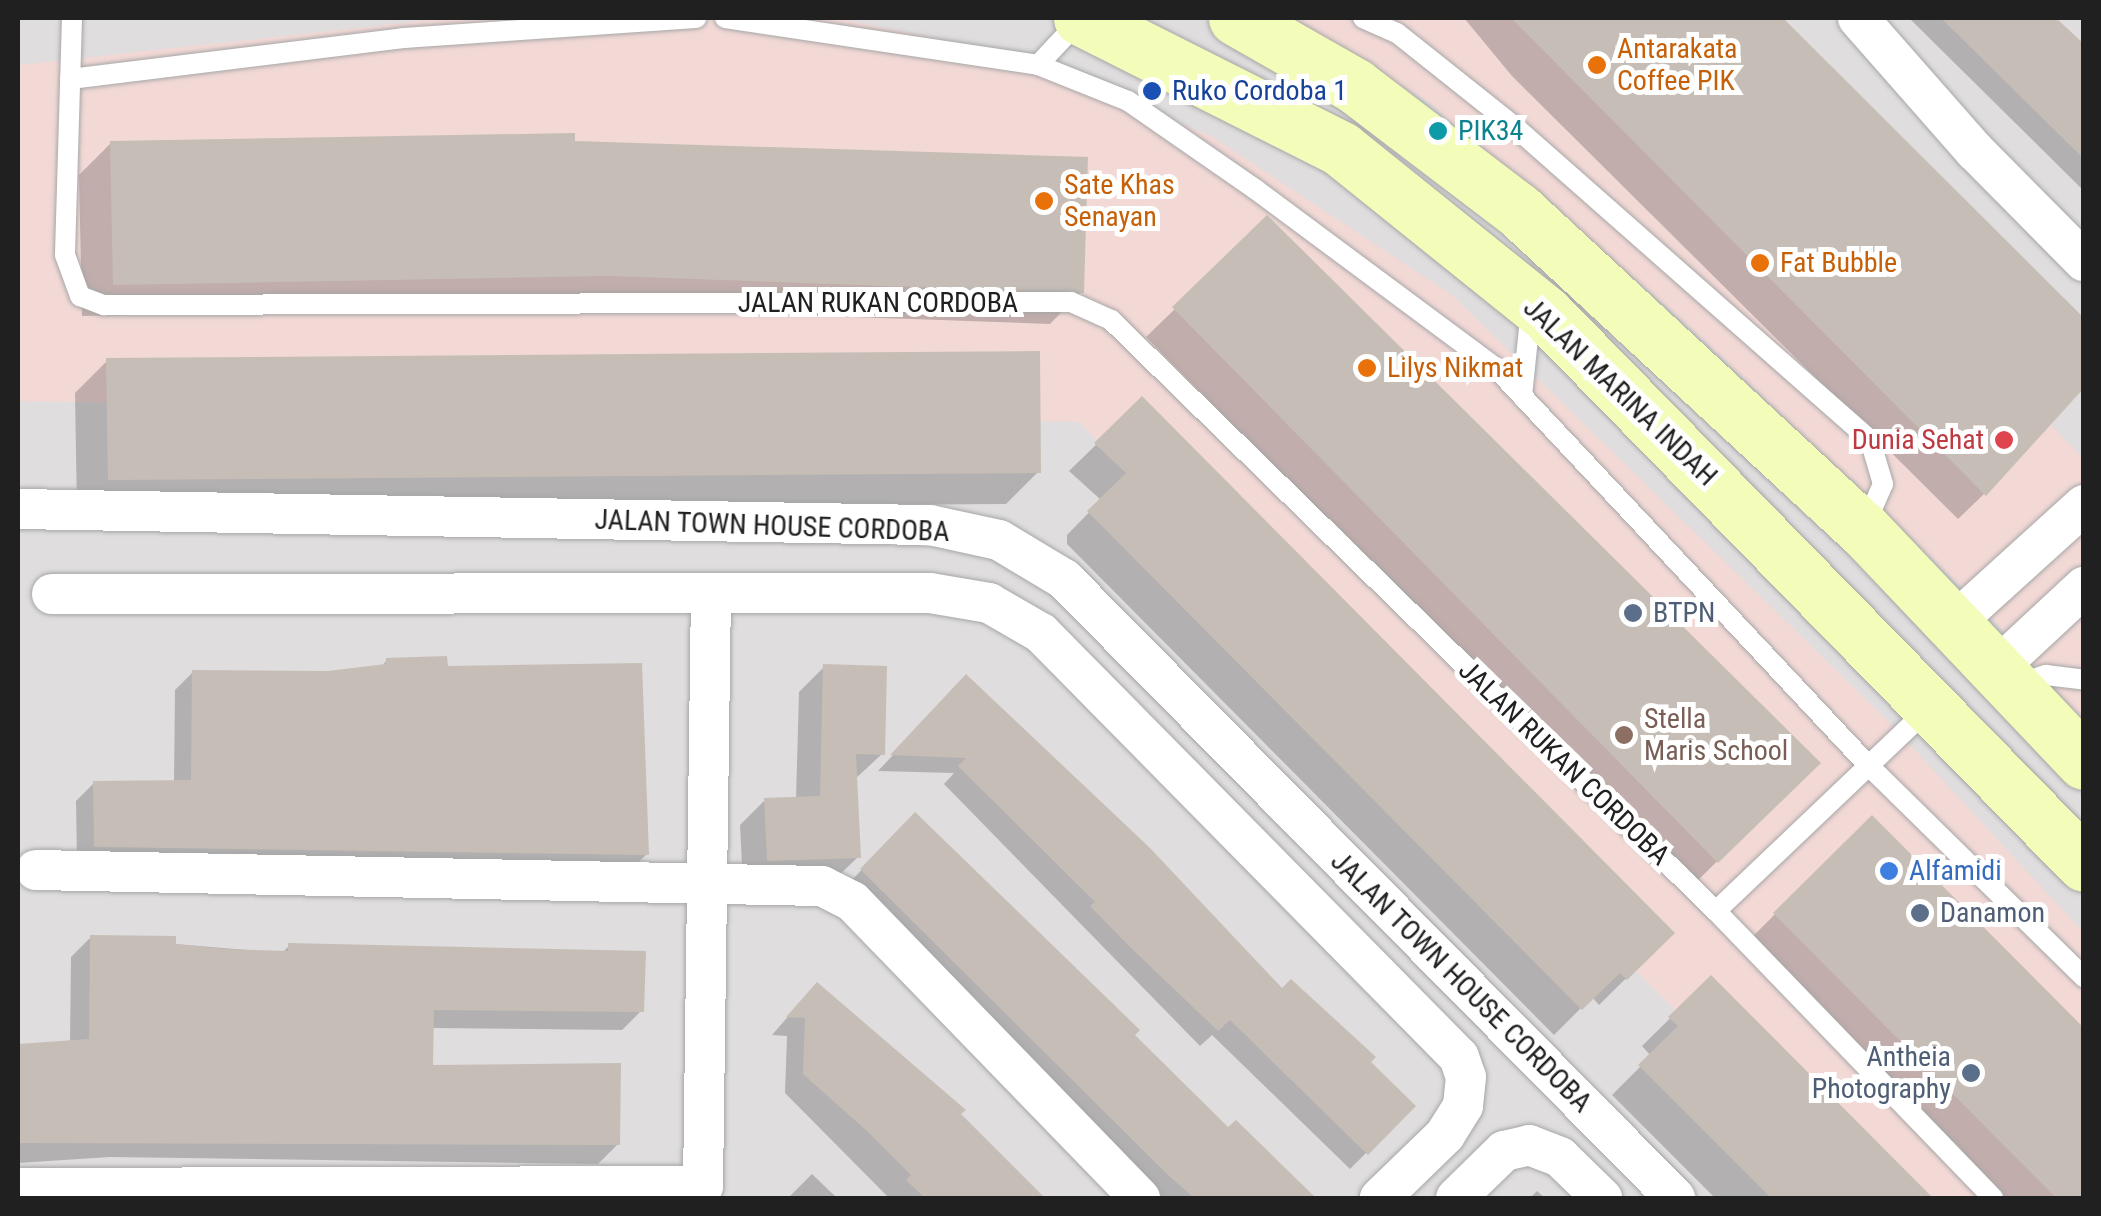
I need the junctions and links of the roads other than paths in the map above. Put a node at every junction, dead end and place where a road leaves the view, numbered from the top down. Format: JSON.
{"nodes":[{"id":1,"x":72,"y":18,"type":"edge"},
{"id":2,"x":696,"y":18,"type":"edge"},
{"id":3,"x":725,"y":18,"type":"edge"},
{"id":4,"x":1082,"y":18,"type":"edge"},
{"id":5,"x":1236,"y":18,"type":"edge"},
{"id":6,"x":1363,"y":18,"type":"edge"},
{"id":7,"x":1858,"y":18,"type":"edge"},
{"id":8,"x":1038,"y":65,"type":"junction"},
{"id":9,"x":70,"y":79,"type":"junction"},
{"id":10,"x":2084,"y":261,"type":"edge"},
{"id":11,"x":1532,"y":303,"type":"junction"},
{"id":12,"x":1522,"y":396,"type":"junction"},
{"id":13,"x":2084,"y":506,"type":"edge"},
{"id":14,"x":18,"y":509,"type":"edge"},
{"id":15,"x":1862,"y":529,"type":"junction"},
{"id":16,"x":2084,"y":588,"type":"edge"},
{"id":17,"x":711,"y":593,"type":"junction"},
{"id":18,"x":52,"y":594,"type":"dead end"},
{"id":19,"x":1955,"y":622,"type":"junction"},
{"id":20,"x":2006,"y":677,"type":"junction"},
{"id":21,"x":2084,"y":680,"type":"edge"},
{"id":22,"x":1932,"y":704,"type":"junction"},
{"id":23,"x":2084,"y":762,"type":"edge"},
{"id":24,"x":1868,"y":765,"type":"junction"},
{"id":25,"x":2084,"y":864,"type":"edge"},
{"id":26,"x":36,"y":870,"type":"dead end"},
{"id":27,"x":708,"y":880,"type":"junction"},
{"id":28,"x":1716,"y":911,"type":"junction"},
{"id":29,"x":2084,"y":977,"type":"edge"},
{"id":30,"x":18,"y":1188,"type":"edge"},
{"id":31,"x":709,"y":1192,"type":"edge"},
{"id":32,"x":1140,"y":1198,"type":"edge"},
{"id":33,"x":1380,"y":1198,"type":"edge"},
{"id":34,"x":1456,"y":1198,"type":"edge"},
{"id":35,"x":1602,"y":1198,"type":"edge"},
{"id":36,"x":1676,"y":1198,"type":"edge"},
{"id":37,"x":1993,"y":1198,"type":"edge"}],
"edges":[{"from":1,"to":9,"type":"lane","name":"JALAN RUKAN CORDOBA"},
{"from":2,"to":9,"type":"lane"},
{"from":3,"to":8,"type":"lane"},
{"from":4,"to":8,"type":"lane"},
{"from":4,"to":11,"type":"main road","name":"JALAN MARINA INDAH"},
{"from":5,"to":15,"type":"main road"},
{"from":6,"to":15,"type":"lane"},
{"from":7,"to":10,"type":"street"},
{"from":8,"to":12,"type":"lane"},
{"from":9,"to":28,"type":"lane","name":"JALAN RUKAN CORDOBA"},
{"from":11,"to":12,"type":"lane"},
{"from":11,"to":22,"type":"main road","name":"JALAN MARINA INDAH"},
{"from":12,"to":24,"type":"lane"},
{"from":13,"to":19,"type":"street"},
{"from":14,"to":36,"type":"street","name":"JALAN TOWN HOUSE CORDOBA"},
{"from":15,"to":19,"type":"main road"},
{"from":16,"to":20,"type":"street"},
{"from":17,"to":18,"type":"street"},
{"from":17,"to":27,"type":"street"},
{"from":17,"to":33,"type":"street"},
{"from":19,"to":20,"type":"main road"},
{"from":20,"to":21,"type":"lane"},
{"from":20,"to":23,"type":"main road"},
{"from":22,"to":24,"type":"lane"},
{"from":22,"to":25,"type":"main road","name":"JALAN MARINA INDAH"},
{"from":24,"to":28,"type":"lane"},
{"from":24,"to":29,"type":"lane"},
{"from":26,"to":27,"type":"street"},
{"from":27,"to":31,"type":"street"},
{"from":27,"to":32,"type":"street"},
{"from":28,"to":37,"type":"lane","name":"JALAN RUKAN CORDOBA"},
{"from":30,"to":31,"type":"street"},
{"from":34,"to":35,"type":"street"}]}
